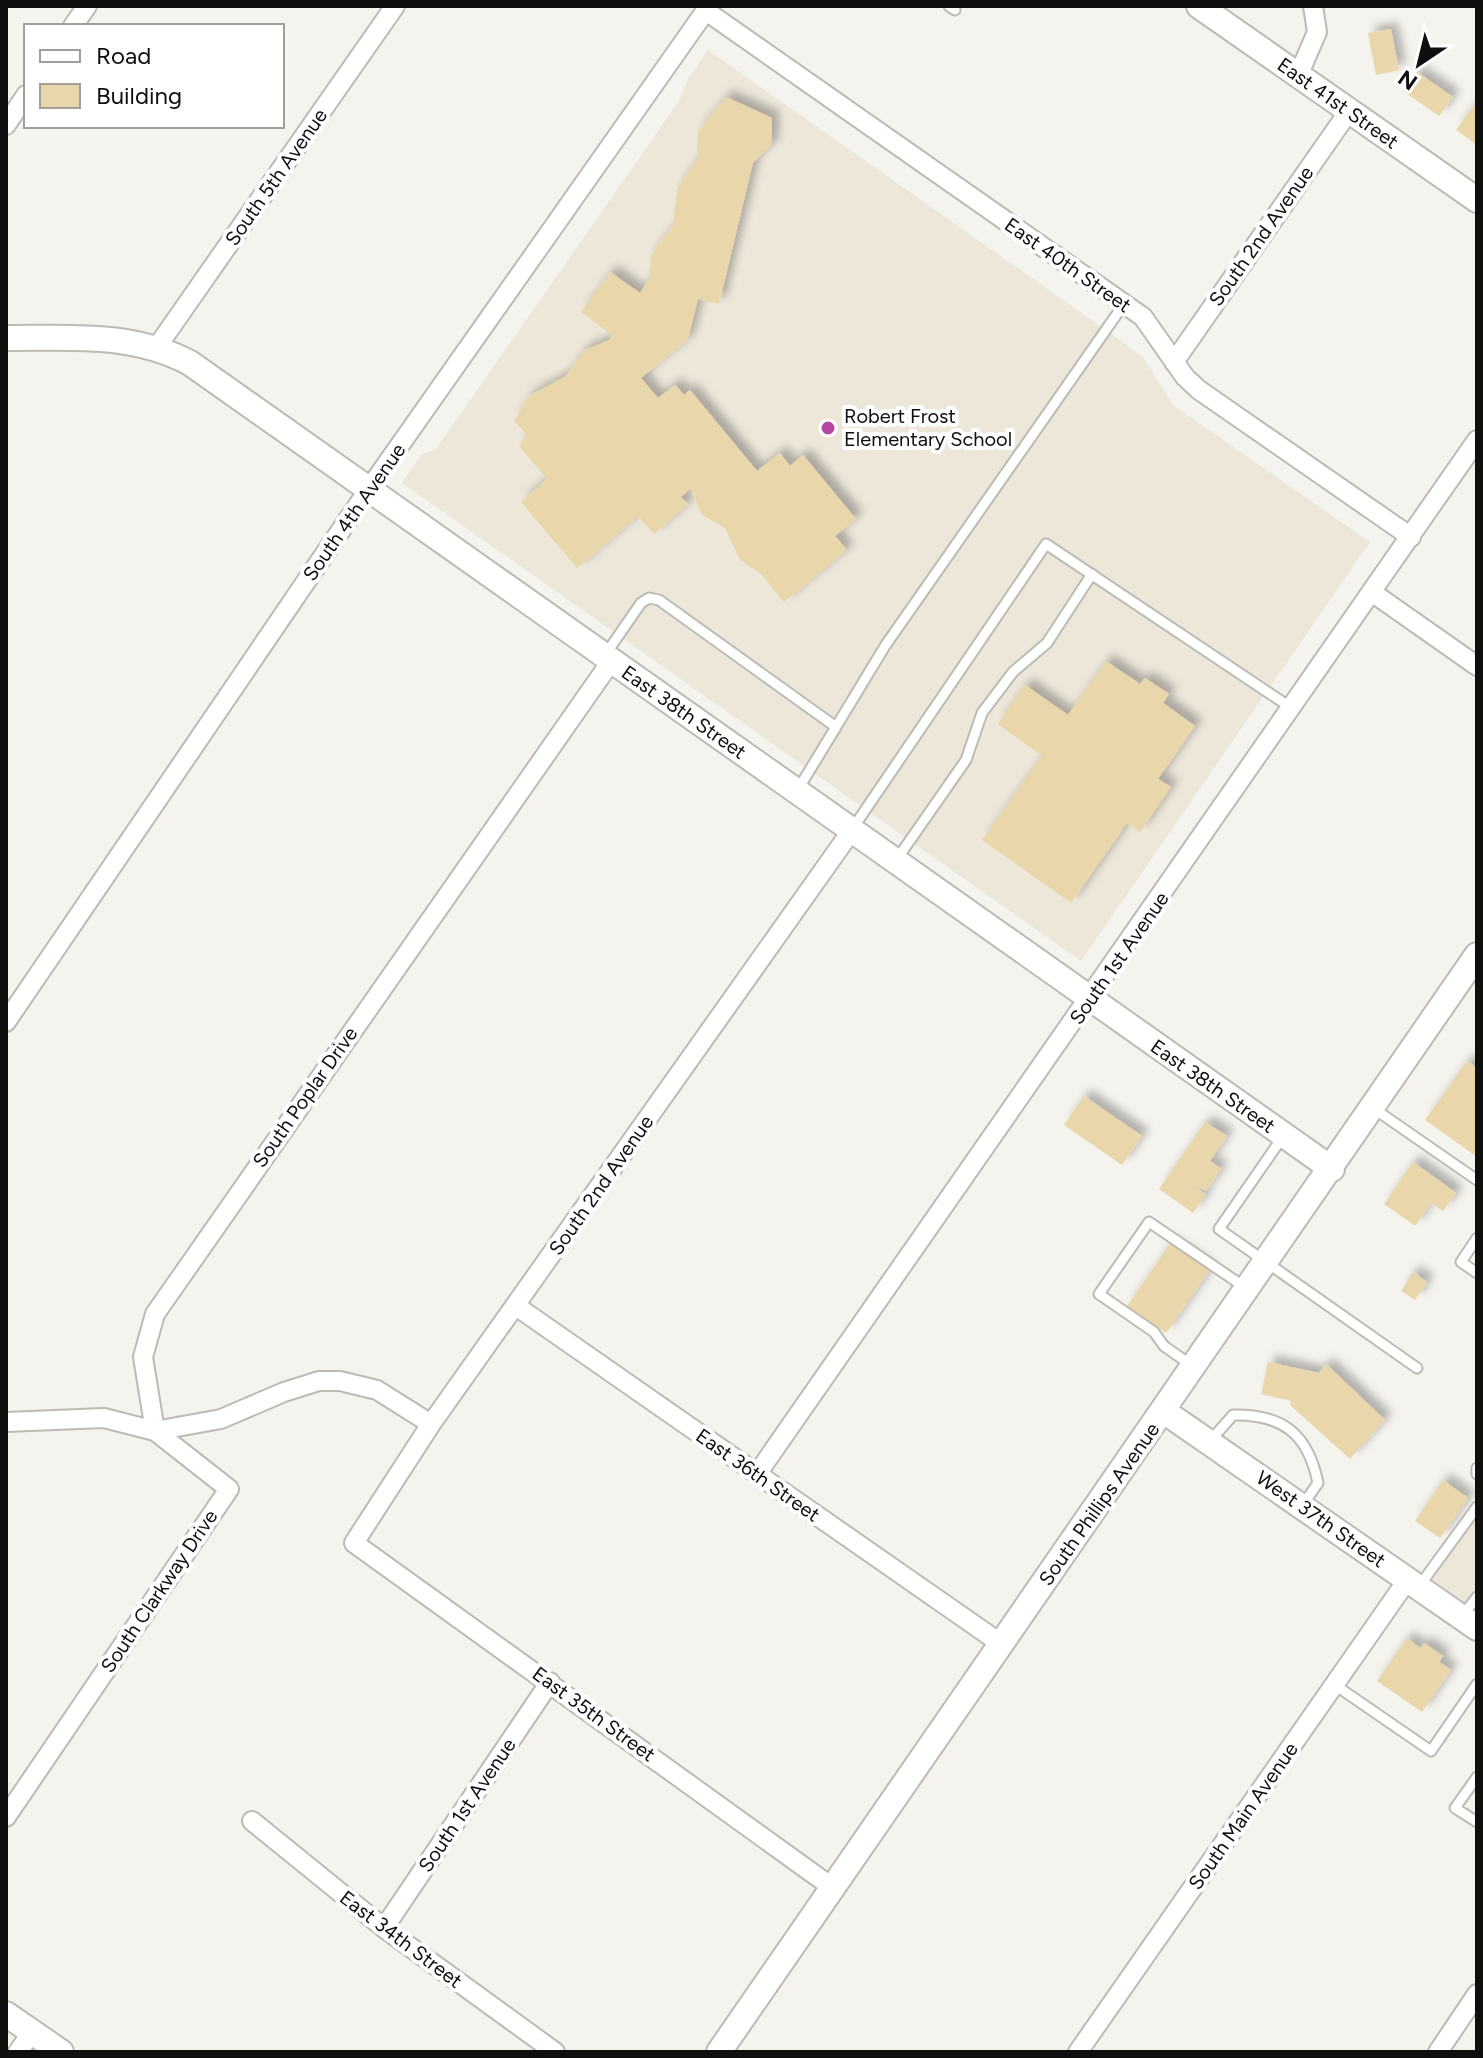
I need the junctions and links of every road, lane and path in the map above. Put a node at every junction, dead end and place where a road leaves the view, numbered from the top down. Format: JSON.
{"nodes":[{"id":1,"x":87,"y":6,"type":"edge"},
{"id":2,"x":395,"y":6,"type":"edge"},
{"id":3,"x":1199,"y":6,"type":"edge"},
{"id":4,"x":1313,"y":6,"type":"edge"},
{"id":5,"x":707,"y":9,"type":"edge"},
{"id":6,"x":74,"y":24,"type":"edge"},
{"id":7,"x":1298,"y":76,"type":"junction"},
{"id":8,"x":24,"y":98,"type":"edge"},
{"id":9,"x":1349,"y":111,"type":"junction"},
{"id":10,"x":6,"y":125,"type":"edge"},
{"id":11,"x":1477,"y":200,"type":"edge"},
{"id":12,"x":1124,"y":304,"type":"junction"},
{"id":13,"x":6,"y":338,"type":"edge"},
{"id":14,"x":157,"y":347,"type":"junction"},
{"id":15,"x":1174,"y":362,"type":"junction"},
{"id":16,"x":1477,"y":440,"type":"edge"},
{"id":17,"x":369,"y":489,"type":"junction"},
{"id":18,"x":1411,"y":537,"type":"junction"},
{"id":19,"x":1092,"y":574,"type":"junction"},
{"id":20,"x":1373,"y":593,"type":"junction"},
{"id":21,"x":608,"y":658,"type":"junction"},
{"id":22,"x":1477,"y":666,"type":"edge"},
{"id":23,"x":1293,"y":709,"type":"junction"},
{"id":24,"x":836,"y":727,"type":"junction"},
{"id":25,"x":797,"y":791,"type":"junction"},
{"id":26,"x":852,"y":830,"type":"junction"},
{"id":27,"x":896,"y":861,"type":"junction"},
{"id":28,"x":1477,"y":955,"type":"edge"},
{"id":29,"x":1090,"y":999,"type":"junction"},
{"id":30,"x":6,"y":1022,"type":"edge"},
{"id":31,"x":1373,"y":1108,"type":"junction"},
{"id":32,"x":1284,"y":1135,"type":"junction"},
{"id":33,"x":1332,"y":1169,"type":"junction"},
{"id":34,"x":1477,"y":1180,"type":"edge"},
{"id":35,"x":1477,"y":1238,"type":"edge"},
{"id":36,"x":1267,"y":1263,"type":"junction"},
{"id":37,"x":1477,"y":1273,"type":"edge"},
{"id":38,"x":1249,"y":1290,"type":"junction"},
{"id":39,"x":516,"y":1306,"type":"junction"},
{"id":40,"x":1195,"y":1368,"type":"junction"},
{"id":41,"x":1417,"y":1368,"type":"dead end"},
{"id":42,"x":1165,"y":1412,"type":"junction"},
{"id":43,"x":6,"y":1422,"type":"edge"},
{"id":44,"x":431,"y":1424,"type":"junction"},
{"id":45,"x":155,"y":1431,"type":"junction"},
{"id":46,"x":1209,"y":1442,"type":"junction"},
{"id":47,"x":1477,"y":1468,"type":"edge"},
{"id":48,"x":757,"y":1474,"type":"junction"},
{"id":49,"x":1477,"y":1474,"type":"edge"},
{"id":50,"x":1302,"y":1506,"type":"junction"},
{"id":51,"x":1477,"y":1507,"type":"edge"},
{"id":52,"x":354,"y":1543,"type":"joint"},
{"id":53,"x":1414,"y":1583,"type":"junction"},
{"id":54,"x":1477,"y":1597,"type":"edge"},
{"id":55,"x":1469,"y":1622,"type":"edge"},
{"id":56,"x":1000,"y":1643,"type":"junction"},
{"id":57,"x":550,"y":1682,"type":"junction"},
{"id":58,"x":1477,"y":1684,"type":"edge"},
{"id":59,"x":1335,"y":1685,"type":"junction"},
{"id":60,"x":1477,"y":1777,"type":"edge"},
{"id":61,"x":6,"y":1817,"type":"edge"},
{"id":62,"x":252,"y":1821,"type":"dead end"},
{"id":63,"x":1477,"y":1822,"type":"edge"},
{"id":64,"x":833,"y":1888,"type":"junction"},
{"id":65,"x":384,"y":1928,"type":"junction"},
{"id":66,"x":1477,"y":1994,"type":"edge"},
{"id":67,"x":6,"y":2014,"type":"edge"},
{"id":68,"x":25,"y":2042,"type":"edge"},
{"id":69,"x":61,"y":2052,"type":"edge"},
{"id":70,"x":555,"y":2052,"type":"edge"},
{"id":71,"x":719,"y":2052,"type":"edge"},
{"id":72,"x":1078,"y":2052,"type":"edge"},
{"id":73,"x":1438,"y":2052,"type":"edge"}],
"edges":[{"from":1,"to":6,"type":"street"},
{"from":2,"to":14,"type":"street","name":"South 5th Avenue"},
{"from":3,"to":7,"type":"street","name":"East 41st Street"},
{"from":4,"to":7,"type":"street"},
{"from":5,"to":12,"type":"street","name":"East 40th Street"},
{"from":5,"to":17,"type":"street","name":"South 4th Avenue"},
{"from":7,"to":9,"type":"street","name":"East 41st Street"},
{"from":8,"to":10,"type":"street"},
{"from":9,"to":11,"type":"street","name":"East 41st Street"},
{"from":9,"to":15,"type":"street","name":"South 2nd Avenue"},
{"from":12,"to":15,"type":"street","name":"East 40th Street"},
{"from":12,"to":24,"type":"lane"},
{"from":13,"to":14,"type":"street","name":"East 38th Street"},
{"from":14,"to":17,"type":"street","name":"East 38th Street"},
{"from":15,"to":18,"type":"street","name":"East 40th Street"},
{"from":16,"to":18,"type":"street","name":"South 1st Avenue"},
{"from":17,"to":21,"type":"street","name":"East 38th Street"},
{"from":17,"to":30,"type":"street","name":"South 4th Avenue"},
{"from":18,"to":20,"type":"street","name":"South 1st Avenue"},
{"from":19,"to":23,"type":"lane"},
{"from":19,"to":26,"type":"lane"},
{"from":19,"to":27,"type":"lane"},
{"from":20,"to":22,"type":"street"},
{"from":20,"to":23,"type":"street","name":"South 1st Avenue"},
{"from":21,"to":24,"type":"lane"},
{"from":21,"to":25,"type":"street","name":"East 38th Street"},
{"from":21,"to":45,"type":"street","name":"South Poplar Drive"},
{"from":23,"to":29,"type":"street","name":"South 1st Avenue"},
{"from":24,"to":25,"type":"lane"},
{"from":25,"to":26,"type":"street","name":"East 38th Street"},
{"from":26,"to":27,"type":"street","name":"East 38th Street"},
{"from":26,"to":39,"type":"street","name":"South 2nd Avenue"},
{"from":27,"to":29,"type":"street","name":"East 38th Street"},
{"from":28,"to":31,"type":"street","name":"South Phillips Avenue"},
{"from":29,"to":32,"type":"street","name":"East 38th Street"},
{"from":29,"to":48,"type":"street","name":"South 1st Avenue"},
{"from":31,"to":33,"type":"street","name":"South Phillips Avenue"},
{"from":31,"to":34,"type":"lane"},
{"from":32,"to":33,"type":"street","name":"East 38th Street"},
{"from":32,"to":36,"type":"lane"},
{"from":33,"to":36,"type":"street","name":"South Phillips Avenue"},
{"from":35,"to":37,"type":"lane"},
{"from":36,"to":38,"type":"street","name":"South Phillips Avenue"},
{"from":36,"to":41,"type":"lane"},
{"from":38,"to":40,"type":"street","name":"South Phillips Avenue"},
{"from":38,"to":40,"type":"lane"},
{"from":39,"to":44,"type":"street","name":"South 2nd Avenue"},
{"from":39,"to":48,"type":"street","name":"East 36th Street"},
{"from":40,"to":42,"type":"street","name":"South Phillips Avenue"},
{"from":42,"to":46,"type":"street","name":"West 37th Street"},
{"from":42,"to":56,"type":"street","name":"South Phillips Avenue"},
{"from":43,"to":45,"type":"street"},
{"from":44,"to":45,"type":"street"},
{"from":44,"to":52,"type":"street","name":"South 2nd Avenue"},
{"from":45,"to":61,"type":"street","name":"South Clarkway Drive"},
{"from":46,"to":50,"type":"street","name":"West 37th Street"},
{"from":46,"to":50,"type":"lane"},
{"from":47,"to":49,"type":"lane"},
{"from":48,"to":56,"type":"street","name":"East 36th Street"},
{"from":50,"to":53,"type":"street","name":"West 37th Street"},
{"from":51,"to":53,"type":"lane"},
{"from":52,"to":57,"type":"street","name":"East 35th Street"},
{"from":53,"to":55,"type":"street","name":"West 37th Street"},
{"from":53,"to":59,"type":"street","name":"South Main Avenue"},
{"from":54,"to":55,"type":"lane"},
{"from":56,"to":64,"type":"street","name":"South Phillips Avenue"},
{"from":57,"to":64,"type":"street","name":"East 35th Street"},
{"from":57,"to":65,"type":"street","name":"South 1st Avenue"},
{"from":58,"to":59,"type":"lane"},
{"from":59,"to":72,"type":"street","name":"South Main Avenue"},
{"from":60,"to":63,"type":"lane"},
{"from":62,"to":65,"type":"street","name":"East 34th Street"},
{"from":64,"to":71,"type":"street","name":"South Phillips Avenue"},
{"from":65,"to":70,"type":"street","name":"East 34th Street"},
{"from":66,"to":73,"type":"street"},
{"from":67,"to":68,"type":"street"},
{"from":68,"to":69,"type":"street"}]}
